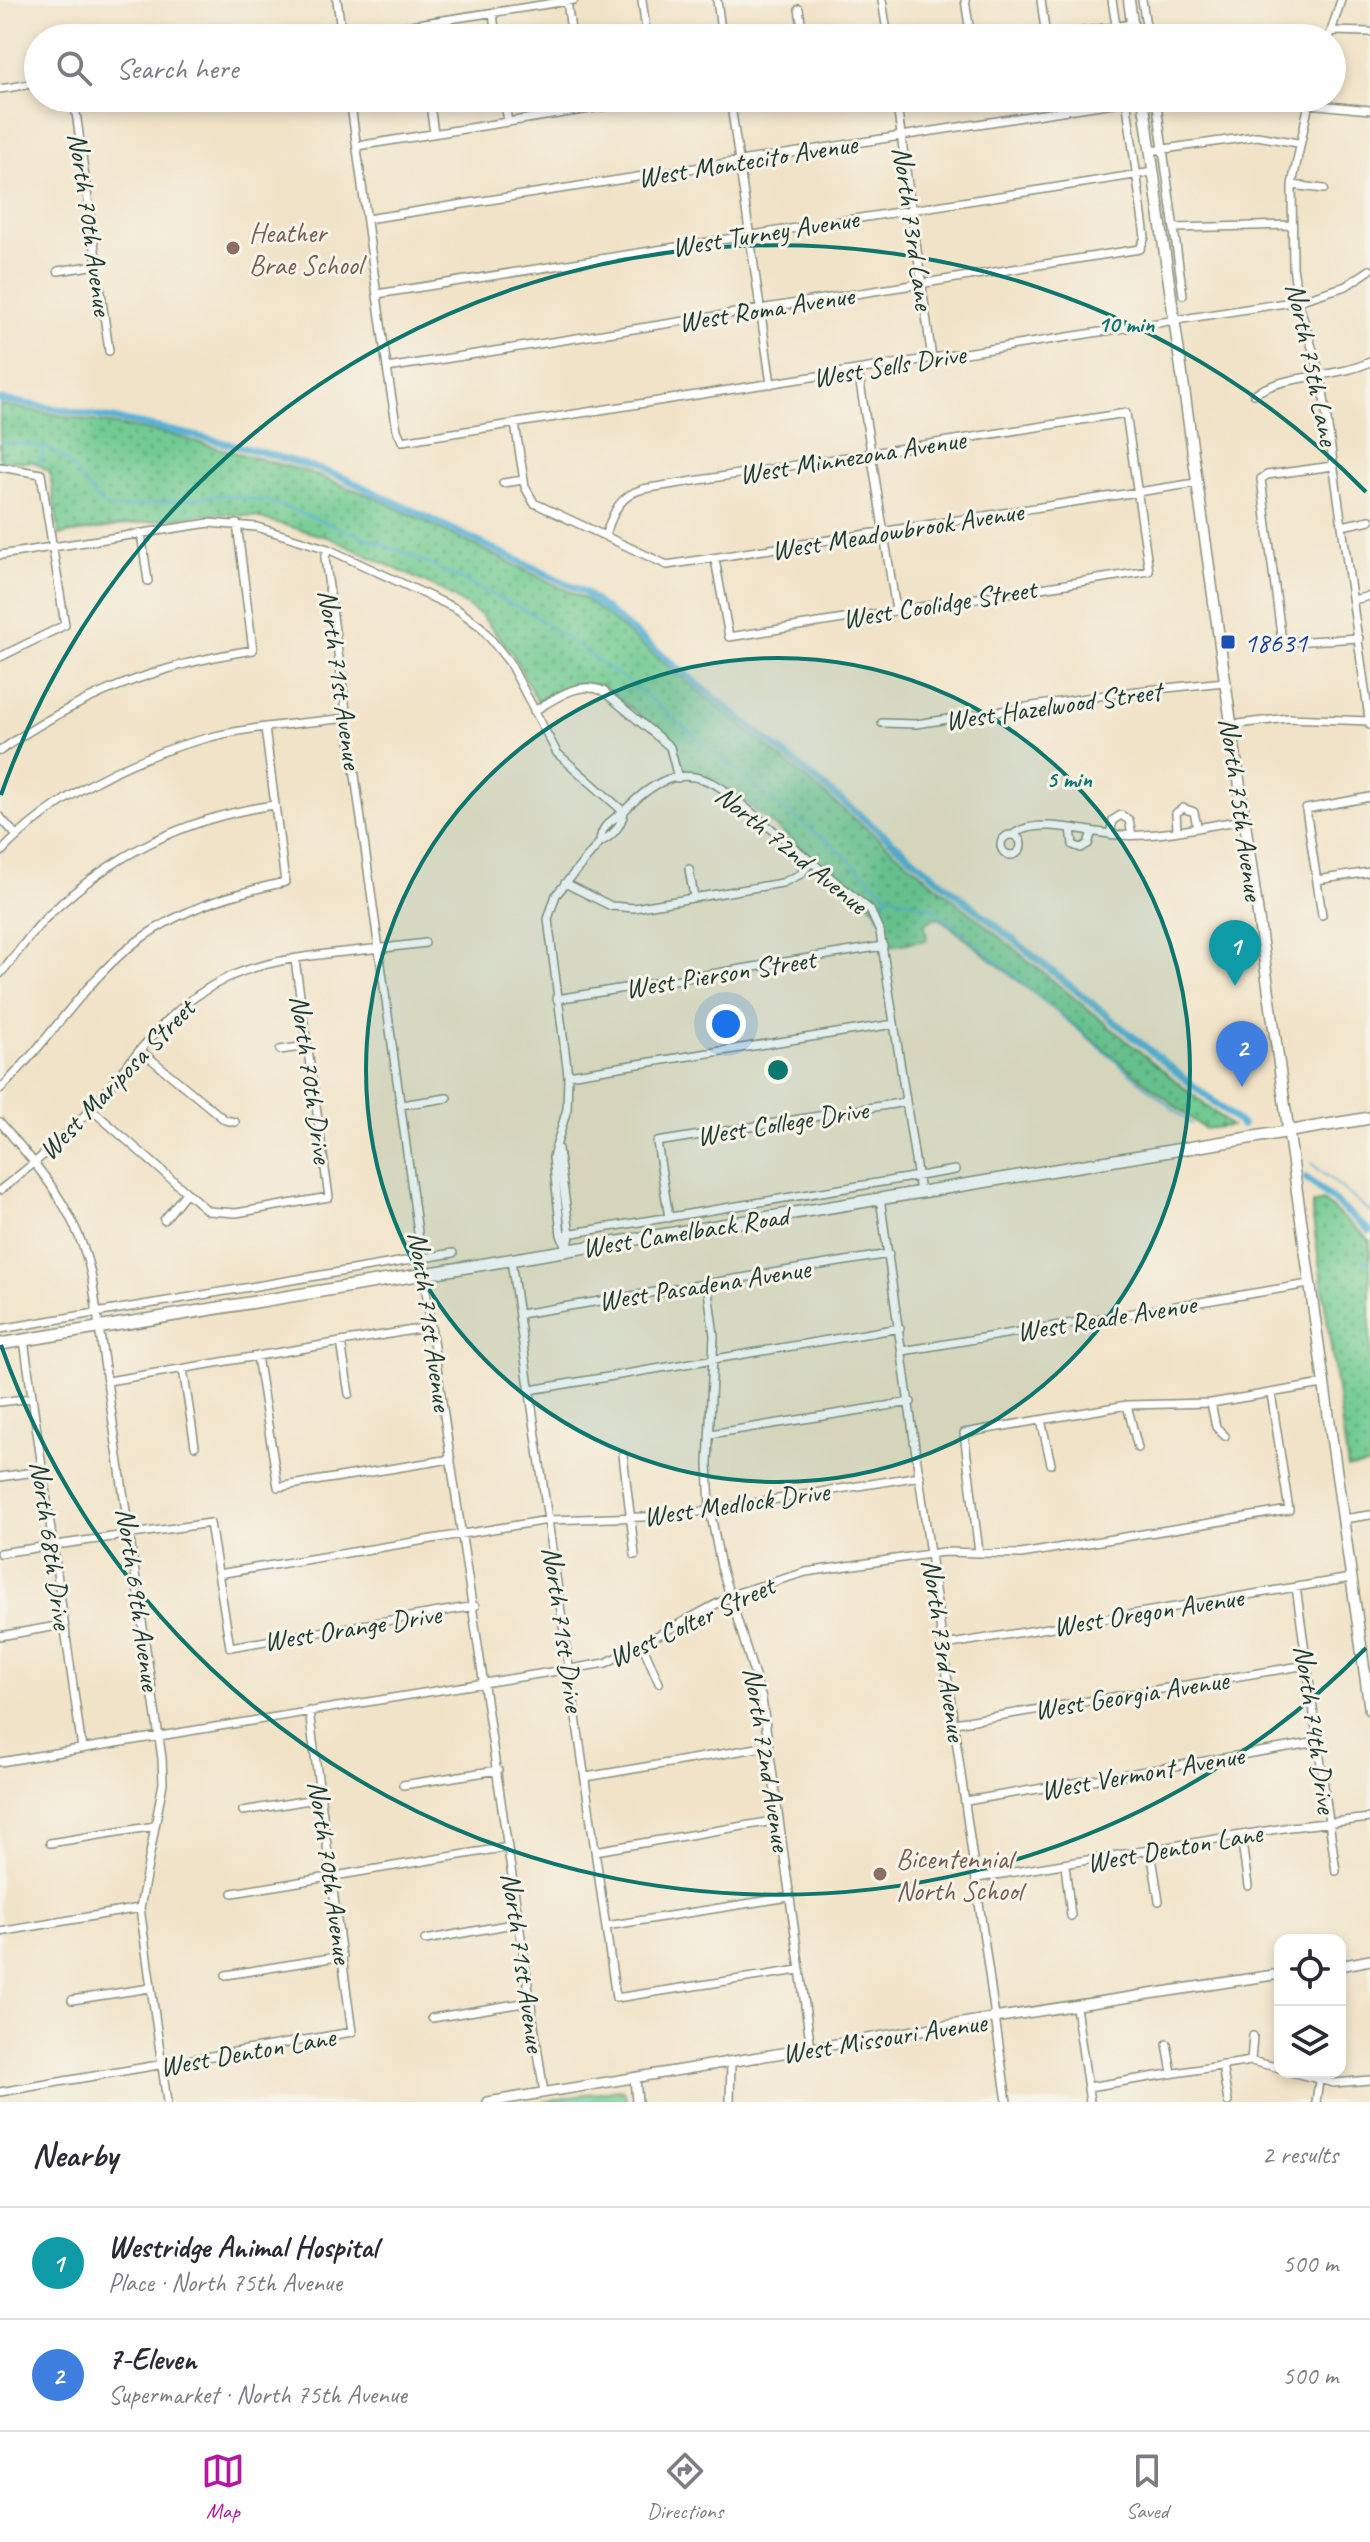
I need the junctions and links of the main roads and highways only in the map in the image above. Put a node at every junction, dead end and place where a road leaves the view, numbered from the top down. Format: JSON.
{"nodes":[{"id":1,"x":1129,"y":0,"type":"edge"},
{"id":2,"x":1132,"y":24,"type":"edge"},
{"id":3,"x":1145,"y":112,"type":"edge"},
{"id":4,"x":1370,"y":1118,"type":"edge"},
{"id":5,"x":1288,"y":1131,"type":"junction"},
{"id":6,"x":0,"y":1344,"type":"edge"},
{"id":7,"x":1370,"y":1710,"type":"edge"}],
"edges":[{"from":1,"to":2,"type":"main road"},
{"from":3,"to":5,"type":"main road","name":"North 75th Avenue"},
{"from":4,"to":5,"type":"main road","name":"West Camelback Road"},
{"from":5,"to":6,"type":"main road","name":"West Camelback Road"},
{"from":5,"to":7,"type":"main road","name":"North 75th Avenue"}]}
